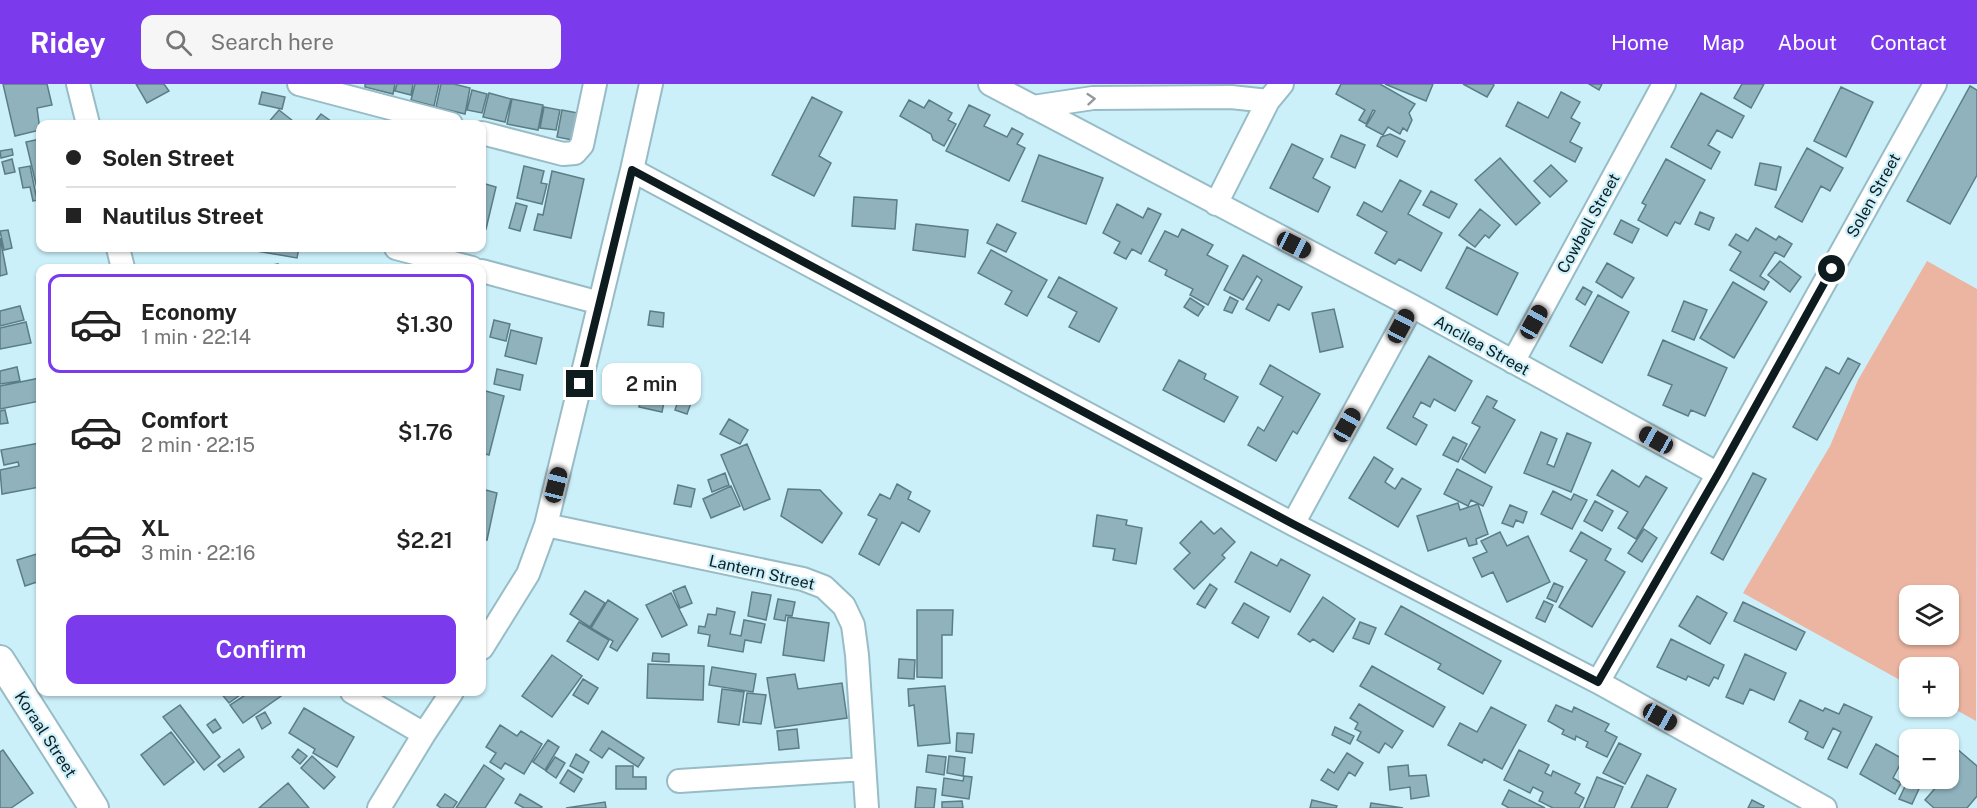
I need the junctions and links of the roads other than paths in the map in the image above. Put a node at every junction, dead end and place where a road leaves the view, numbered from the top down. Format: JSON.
{"nodes":[{"id":1,"x":78,"y":84,"type":"edge"},
{"id":2,"x":299,"y":84,"type":"edge"},
{"id":3,"x":595,"y":84,"type":"edge"},
{"id":4,"x":651,"y":84,"type":"edge"},
{"id":5,"x":990,"y":84,"type":"edge"},
{"id":6,"x":1664,"y":84,"type":"edge"},
{"id":7,"x":1935,"y":84,"type":"edge"},
{"id":8,"x":1275,"y":93,"type":"edge"},
{"id":9,"x":1033,"y":107,"type":"junction"},
{"id":10,"x":87,"y":120,"type":"edge"},
{"id":11,"x":436,"y":120,"type":"edge"},
{"id":12,"x":486,"y":134,"type":"edge"},
{"id":13,"x":632,"y":170,"type":"junction"},
{"id":14,"x":1216,"y":204,"type":"junction"},
{"id":15,"x":411,"y":252,"type":"edge"},
{"id":16,"x":457,"y":264,"type":"edge"},
{"id":17,"x":486,"y":272,"type":"edge"},
{"id":18,"x":600,"y":303,"type":"junction"},
{"id":19,"x":1412,"y":306,"type":"junction"},
{"id":20,"x":1513,"y":362,"type":"junction"},
{"id":21,"x":1718,"y":474,"type":"junction"},
{"id":22,"x":1293,"y":524,"type":"junction"},
{"id":23,"x":546,"y":525,"type":"junction"},
{"id":24,"x":486,"y":642,"type":"edge"},
{"id":25,"x":0,"y":660,"type":"edge"},
{"id":26,"x":1598,"y":682,"type":"junction"},
{"id":27,"x":359,"y":696,"type":"edge"},
{"id":28,"x":449,"y":696,"type":"edge"},
{"id":29,"x":424,"y":734,"type":"junction"},
{"id":30,"x":864,"y":769,"type":"junction"},
{"id":31,"x":679,"y":781,"type":"dead end"},
{"id":32,"x":94,"y":808,"type":"edge"},
{"id":33,"x":379,"y":808,"type":"edge"},
{"id":34,"x":867,"y":808,"type":"edge"},
{"id":35,"x":1825,"y":808,"type":"edge"}],
"edges":[{"from":1,"to":10,"type":"street"},
{"from":2,"to":11,"type":"street"},
{"from":3,"to":12,"type":"street"},
{"from":4,"to":13,"type":"street"},
{"from":5,"to":9,"type":"street","name":"Ancilea Street"},
{"from":6,"to":20,"type":"street","name":"Cowbell Street"},
{"from":7,"to":21,"type":"street","name":"Solen Street"},
{"from":9,"to":8,"type":"street","one_way":true},
{"from":8,"to":14,"type":"street"},
{"from":9,"to":14,"type":"street","name":"Ancilea Street"},
{"from":13,"to":18,"type":"street"},
{"from":13,"to":22,"type":"street"},
{"from":14,"to":19,"type":"street","name":"Ancilea Street"},
{"from":15,"to":16,"type":"street"},
{"from":17,"to":18,"type":"street"},
{"from":18,"to":23,"type":"street"},
{"from":19,"to":20,"type":"street","name":"Ancilea Street"},
{"from":19,"to":22,"type":"street"},
{"from":20,"to":21,"type":"street","name":"Ancilea Street"},
{"from":21,"to":26,"type":"street","name":"Solen Street"},
{"from":22,"to":26,"type":"street"},
{"from":23,"to":24,"type":"street"},
{"from":23,"to":30,"type":"street","name":"Lantern Street"},
{"from":25,"to":32,"type":"street","name":"Koraal Street"},
{"from":26,"to":35,"type":"street"},
{"from":27,"to":29,"type":"street"},
{"from":28,"to":29,"type":"street"},
{"from":29,"to":33,"type":"street"},
{"from":30,"to":31,"type":"street"},
{"from":30,"to":34,"type":"street","name":"Lantern Street"}]}
